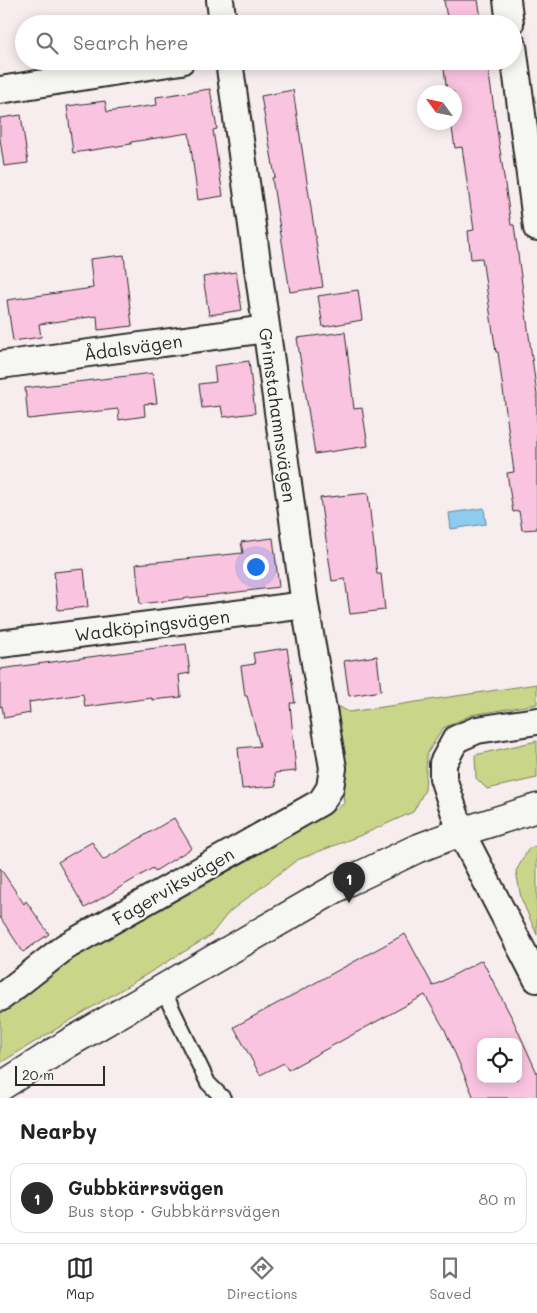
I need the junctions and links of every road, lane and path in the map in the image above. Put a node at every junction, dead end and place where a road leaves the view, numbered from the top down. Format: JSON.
{"nodes":[{"id":1,"x":220,"y":0,"type":"edge"},
{"id":2,"x":507,"y":0,"type":"edge"},
{"id":3,"x":222,"y":15,"type":"edge"},
{"id":4,"x":509,"y":15,"type":"edge"},
{"id":5,"x":125,"y":70,"type":"edge"},
{"id":6,"x":230,"y":70,"type":"edge"},
{"id":7,"x":516,"y":70,"type":"edge"},
{"id":8,"x":0,"y":90,"type":"edge"},
{"id":9,"x":537,"y":228,"type":"edge"},
{"id":10,"x":266,"y":328,"type":"junction"},
{"id":11,"x":0,"y":365,"type":"edge"},
{"id":12,"x":305,"y":605,"type":"junction"},
{"id":13,"x":0,"y":644,"type":"edge"},
{"id":14,"x":537,"y":721,"type":"edge"},
{"id":15,"x":333,"y":768,"type":"joint"},
{"id":16,"x":537,"y":808,"type":"edge"},
{"id":17,"x":461,"y":832,"type":"junction"},
{"id":18,"x":537,"y":979,"type":"edge"},
{"id":19,"x":162,"y":988,"type":"junction"},
{"id":20,"x":0,"y":998,"type":"edge"},
{"id":21,"x":0,"y":1087,"type":"edge"},
{"id":22,"x":222,"y":1098,"type":"edge"}],
"edges":[{"from":1,"to":3,"type":"street"},
{"from":2,"to":4,"type":"street"},
{"from":5,"to":8,"type":"street"},
{"from":6,"to":10,"type":"street","name":"Grimstahamnsvägen"},
{"from":7,"to":9,"type":"street"},
{"from":10,"to":11,"type":"street","name":"Ådalsvägen"},
{"from":10,"to":12,"type":"street","name":"Grimstahamnsvägen"},
{"from":12,"to":13,"type":"street","name":"Wadköpingsvägen"},
{"from":12,"to":15,"type":"street","name":"Grimstahamnsvägen"},
{"from":14,"to":17,"type":"street"},
{"from":15,"to":20,"type":"street","name":"Fagerviksvägen"},
{"from":16,"to":17,"type":"street"},
{"from":17,"to":18,"type":"street"},
{"from":17,"to":19,"type":"street"},
{"from":19,"to":21,"type":"street"},
{"from":19,"to":22,"type":"lane"}]}
